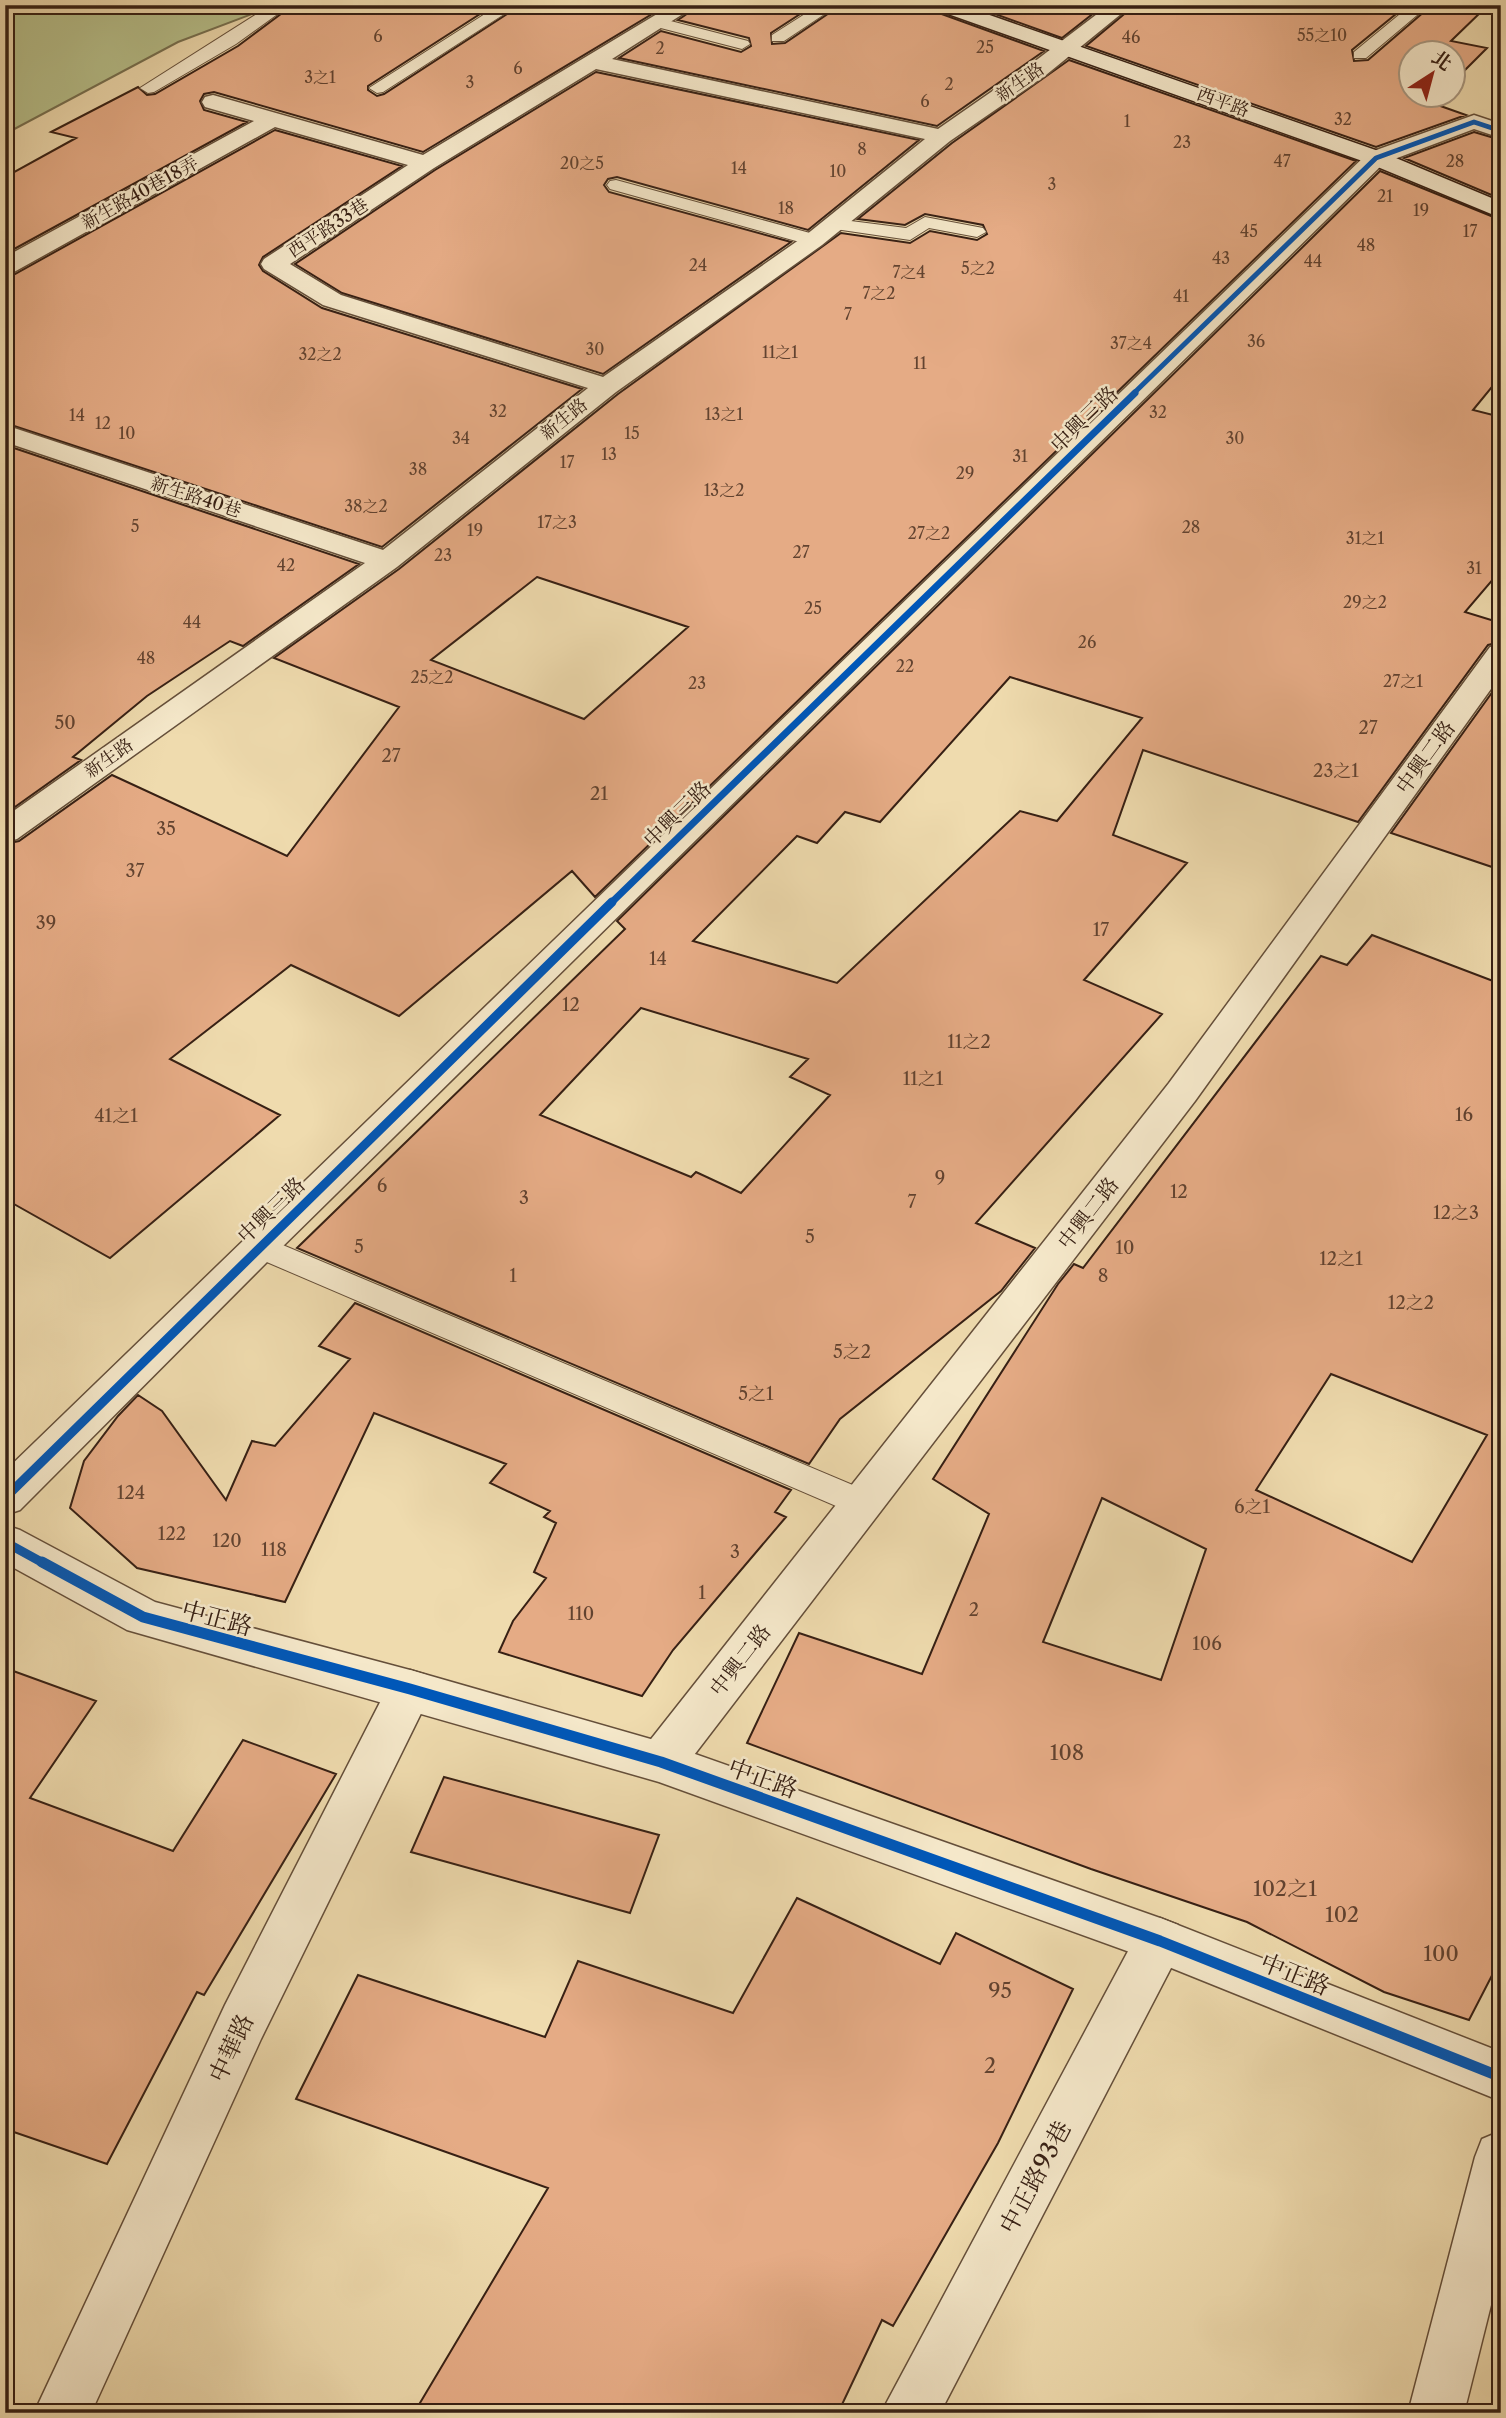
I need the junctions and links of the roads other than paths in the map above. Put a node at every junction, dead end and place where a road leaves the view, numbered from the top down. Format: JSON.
{"nodes":[{"id":1,"x":282,"y":5,"type":"edge"},
{"id":2,"x":510,"y":5,"type":"edge"},
{"id":3,"x":687,"y":5,"type":"edge"},
{"id":4,"x":830,"y":5,"type":"edge"},
{"id":5,"x":941,"y":5,"type":"edge"},
{"id":6,"x":1122,"y":5,"type":"edge"},
{"id":7,"x":1421,"y":5,"type":"edge"},
{"id":8,"x":1494,"y":5,"type":"edge"},
{"id":9,"x":1501,"y":7,"type":"edge"},
{"id":10,"x":659,"y":23,"type":"junction"},
{"id":11,"x":778,"y":38,"type":"dead end"},
{"id":12,"x":742,"y":44,"type":"dead end"},
{"id":13,"x":1067,"y":48,"type":"junction"},
{"id":14,"x":1360,"y":55,"type":"dead end"},
{"id":15,"x":593,"y":62,"type":"junction"},
{"id":16,"x":148,"y":88,"type":"dead end"},
{"id":17,"x":377,"y":88,"type":"dead end"},
{"id":18,"x":213,"y":102,"type":"dead end"},
{"id":19,"x":275,"y":118,"type":"junction"},
{"id":20,"x":1501,"y":131,"type":"edge"},
{"id":21,"x":942,"y":136,"type":"junction"},
{"id":22,"x":1376,"y":158,"type":"junction"},
{"id":23,"x":426,"y":163,"type":"junction"},
{"id":24,"x":616,"y":185,"type":"dead end"},
{"id":25,"x":1501,"y":211,"type":"edge"},
{"id":26,"x":835,"y":223,"type":"junction"},
{"id":27,"x":977,"y":232,"type":"dead end"},
{"id":28,"x":814,"y":240,"type":"junction"},
{"id":29,"x":5,"y":267,"type":"edge"},
{"id":30,"x":607,"y":386,"type":"junction"},
{"id":31,"x":5,"y":433,"type":"edge"},
{"id":32,"x":387,"y":561,"type":"junction"},
{"id":33,"x":1501,"y":653,"type":"edge"},
{"id":34,"x":5,"y":832,"type":"edge"},
{"id":35,"x":259,"y":1246,"type":"junction"},
{"id":36,"x":5,"y":1498,"type":"edge"},
{"id":37,"x":862,"y":1503,"type":"junction"},
{"id":38,"x":5,"y":1542,"type":"edge"},
{"id":39,"x":410,"y":1689,"type":"junction"},
{"id":40,"x":661,"y":1762,"type":"junction"},
{"id":41,"x":1160,"y":1941,"type":"junction"},
{"id":42,"x":1501,"y":2077,"type":"edge"},
{"id":43,"x":1501,"y":2157,"type":"edge"},
{"id":44,"x":62,"y":2413,"type":"edge"},
{"id":45,"x":909,"y":2413,"type":"edge"},
{"id":46,"x":1436,"y":2413,"type":"edge"}],
"edges":[{"from":1,"to":16,"type":"lane"},
{"from":2,"to":17,"type":"lane"},
{"from":3,"to":10,"type":"street","name":"西平路33巷"},
{"from":4,"to":11,"type":"lane"},
{"from":5,"to":13,"type":"street","name":"西平路"},
{"from":6,"to":13,"type":"street","name":"新生路"},
{"from":7,"to":14,"type":"lane"},
{"from":8,"to":9,"type":"street"},
{"from":10,"to":12,"type":"lane"},
{"from":10,"to":15,"type":"street","name":"西平路33巷"},
{"from":13,"to":21,"type":"street","name":"新生路"},
{"from":13,"to":22,"type":"street","name":"西平路"},
{"from":15,"to":21,"type":"street"},
{"from":15,"to":23,"type":"street","name":"西平路33巷"},
{"from":18,"to":19,"type":"street"},
{"from":19,"to":23,"type":"street"},
{"from":19,"to":29,"type":"street","name":"新生路40巷18弄"},
{"from":20,"to":22,"type":"street"},
{"from":21,"to":26,"type":"street","name":"新生路"},
{"from":22,"to":25,"type":"street","name":"西平路"},
{"from":22,"to":35,"type":"street","name":"中興三路"},
{"from":23,"to":30,"type":"street","name":"西平路33巷"},
{"from":24,"to":28,"type":"lane"},
{"from":26,"to":27,"type":"lane"},
{"from":26,"to":28,"type":"street","name":"新生路"},
{"from":28,"to":30,"type":"street","name":"新生路"},
{"from":30,"to":32,"type":"street","name":"新生路"},
{"from":31,"to":32,"type":"street","name":"新生路40巷"},
{"from":32,"to":34,"type":"street","name":"新生路"},
{"from":33,"to":37,"type":"street","name":"中興二路"},
{"from":35,"to":36,"type":"street","name":"中興三路"},
{"from":35,"to":37,"type":"lane"},
{"from":37,"to":40,"type":"street","name":"中興二路"},
{"from":38,"to":39,"type":"street","name":"中正路"},
{"from":39,"to":40,"type":"street","name":"中正路"},
{"from":39,"to":44,"type":"street","name":"中華路"},
{"from":40,"to":41,"type":"street","name":"中正路"},
{"from":41,"to":42,"type":"street","name":"中正路"},
{"from":41,"to":45,"type":"street","name":"中正路93巷"},
{"from":43,"to":46,"type":"street"}]}
